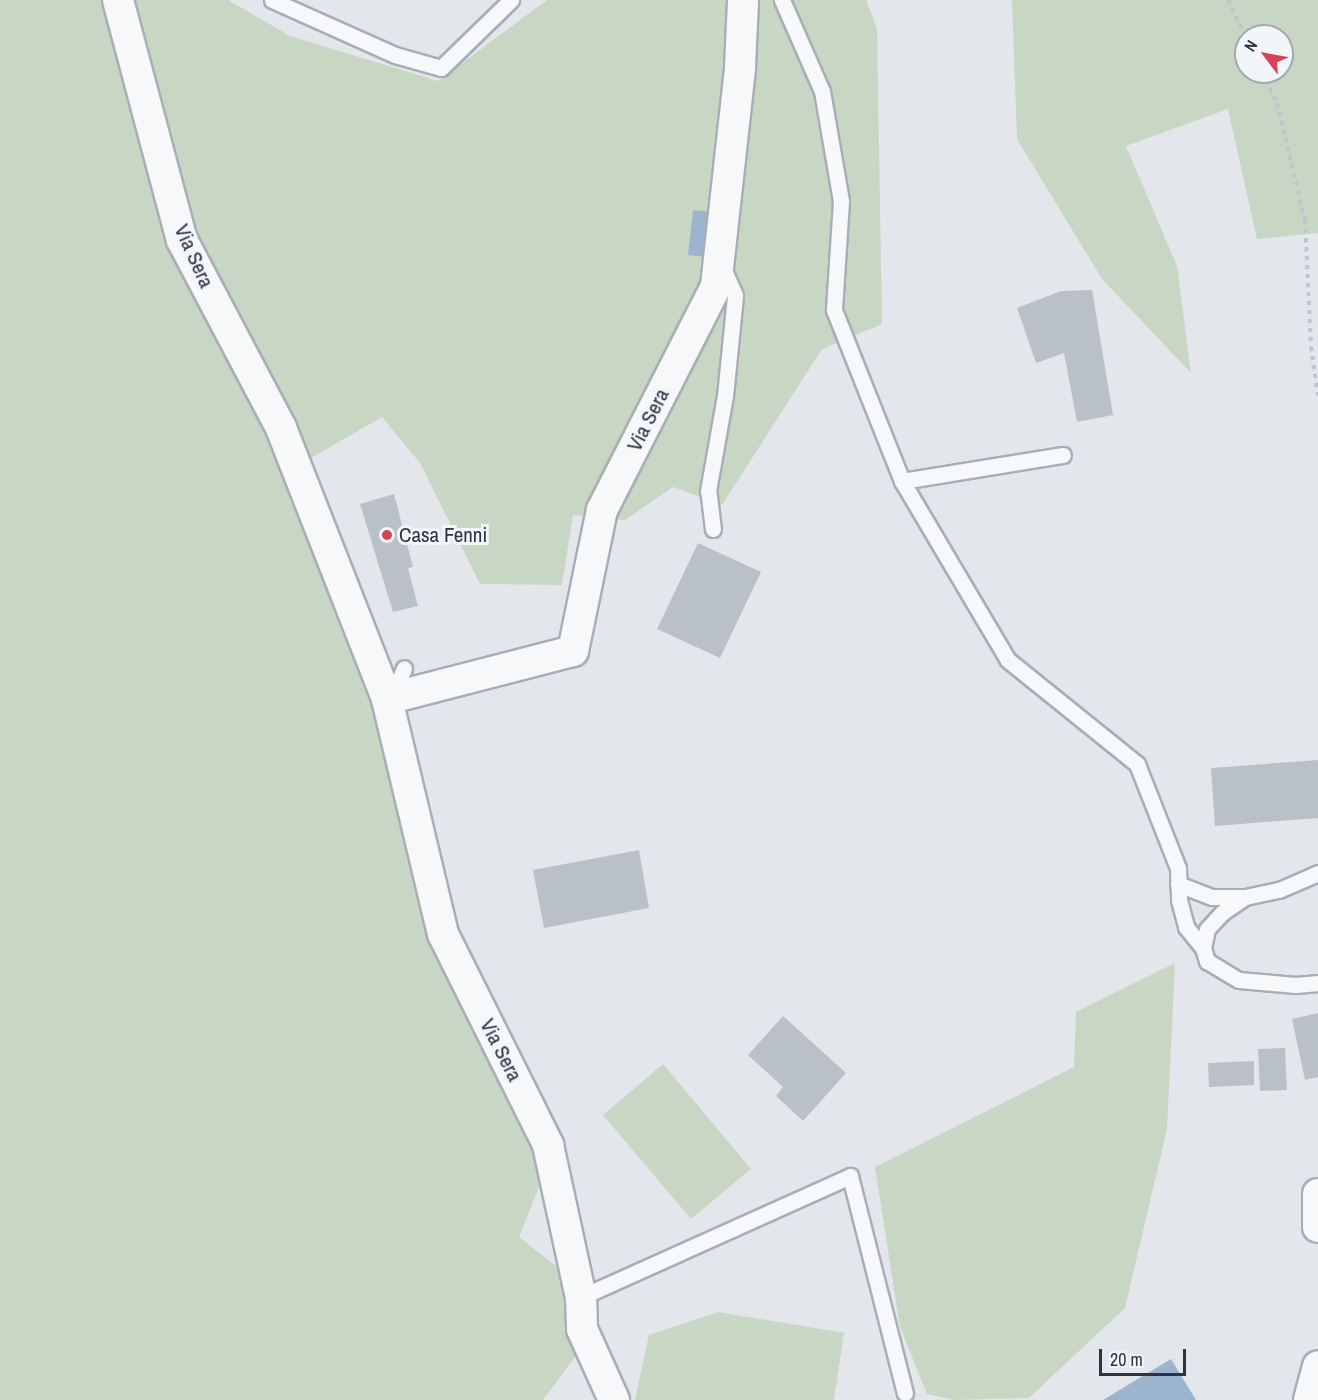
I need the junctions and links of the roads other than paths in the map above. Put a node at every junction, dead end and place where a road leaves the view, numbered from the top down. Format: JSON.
{"nodes":[{"id":1,"x":118,"y":0,"type":"edge"},
{"id":2,"x":272,"y":0,"type":"edge"},
{"id":3,"x":511,"y":0,"type":"edge"},
{"id":4,"x":743,"y":0,"type":"edge"},
{"id":5,"x":782,"y":0,"type":"edge"},
{"id":6,"x":719,"y":257,"type":"junction"},
{"id":7,"x":1063,"y":455,"type":"dead end"},
{"id":8,"x":902,"y":481,"type":"junction"},
{"id":9,"x":712,"y":529,"type":"dead end"},
{"id":10,"x":404,"y":668,"type":"dead end"},
{"id":11,"x":389,"y":698,"type":"junction"},
{"id":12,"x":1318,"y":873,"type":"edge"},
{"id":13,"x":1178,"y":884,"type":"junction"},
{"id":14,"x":1245,"y":897,"type":"junction"},
{"id":15,"x":1203,"y":948,"type":"junction"},
{"id":16,"x":1318,"y":983,"type":"edge"},
{"id":17,"x":1318,"y":1194,"type":"edge"},
{"id":18,"x":1318,"y":1227,"type":"edge"},
{"id":19,"x":581,"y":1297,"type":"junction"},
{"id":20,"x":1318,"y":1366,"type":"edge"},
{"id":21,"x":905,"y":1393,"type":"dead end"},
{"id":22,"x":614,"y":1400,"type":"edge"},
{"id":23,"x":1310,"y":1400,"type":"edge"}],
"edges":[{"from":1,"to":11,"type":"street","name":"Via Sera"},
{"from":2,"to":3,"type":"lane"},
{"from":4,"to":6,"type":"street","name":"Via Sera"},
{"from":5,"to":8,"type":"lane"},
{"from":6,"to":9,"type":"lane"},
{"from":6,"to":11,"type":"street","name":"Via Sera"},
{"from":7,"to":8,"type":"lane"},
{"from":8,"to":13,"type":"lane"},
{"from":10,"to":11,"type":"lane"},
{"from":11,"to":19,"type":"street","name":"Via Sera"},
{"from":12,"to":14,"type":"lane"},
{"from":13,"to":14,"type":"lane"},
{"from":13,"to":15,"type":"lane"},
{"from":14,"to":15,"type":"lane"},
{"from":15,"to":16,"type":"lane"},
{"from":17,"to":18,"type":"street"},
{"from":19,"to":21,"type":"lane"},
{"from":19,"to":22,"type":"street","name":"Via Sera"},
{"from":20,"to":23,"type":"street"}]}
